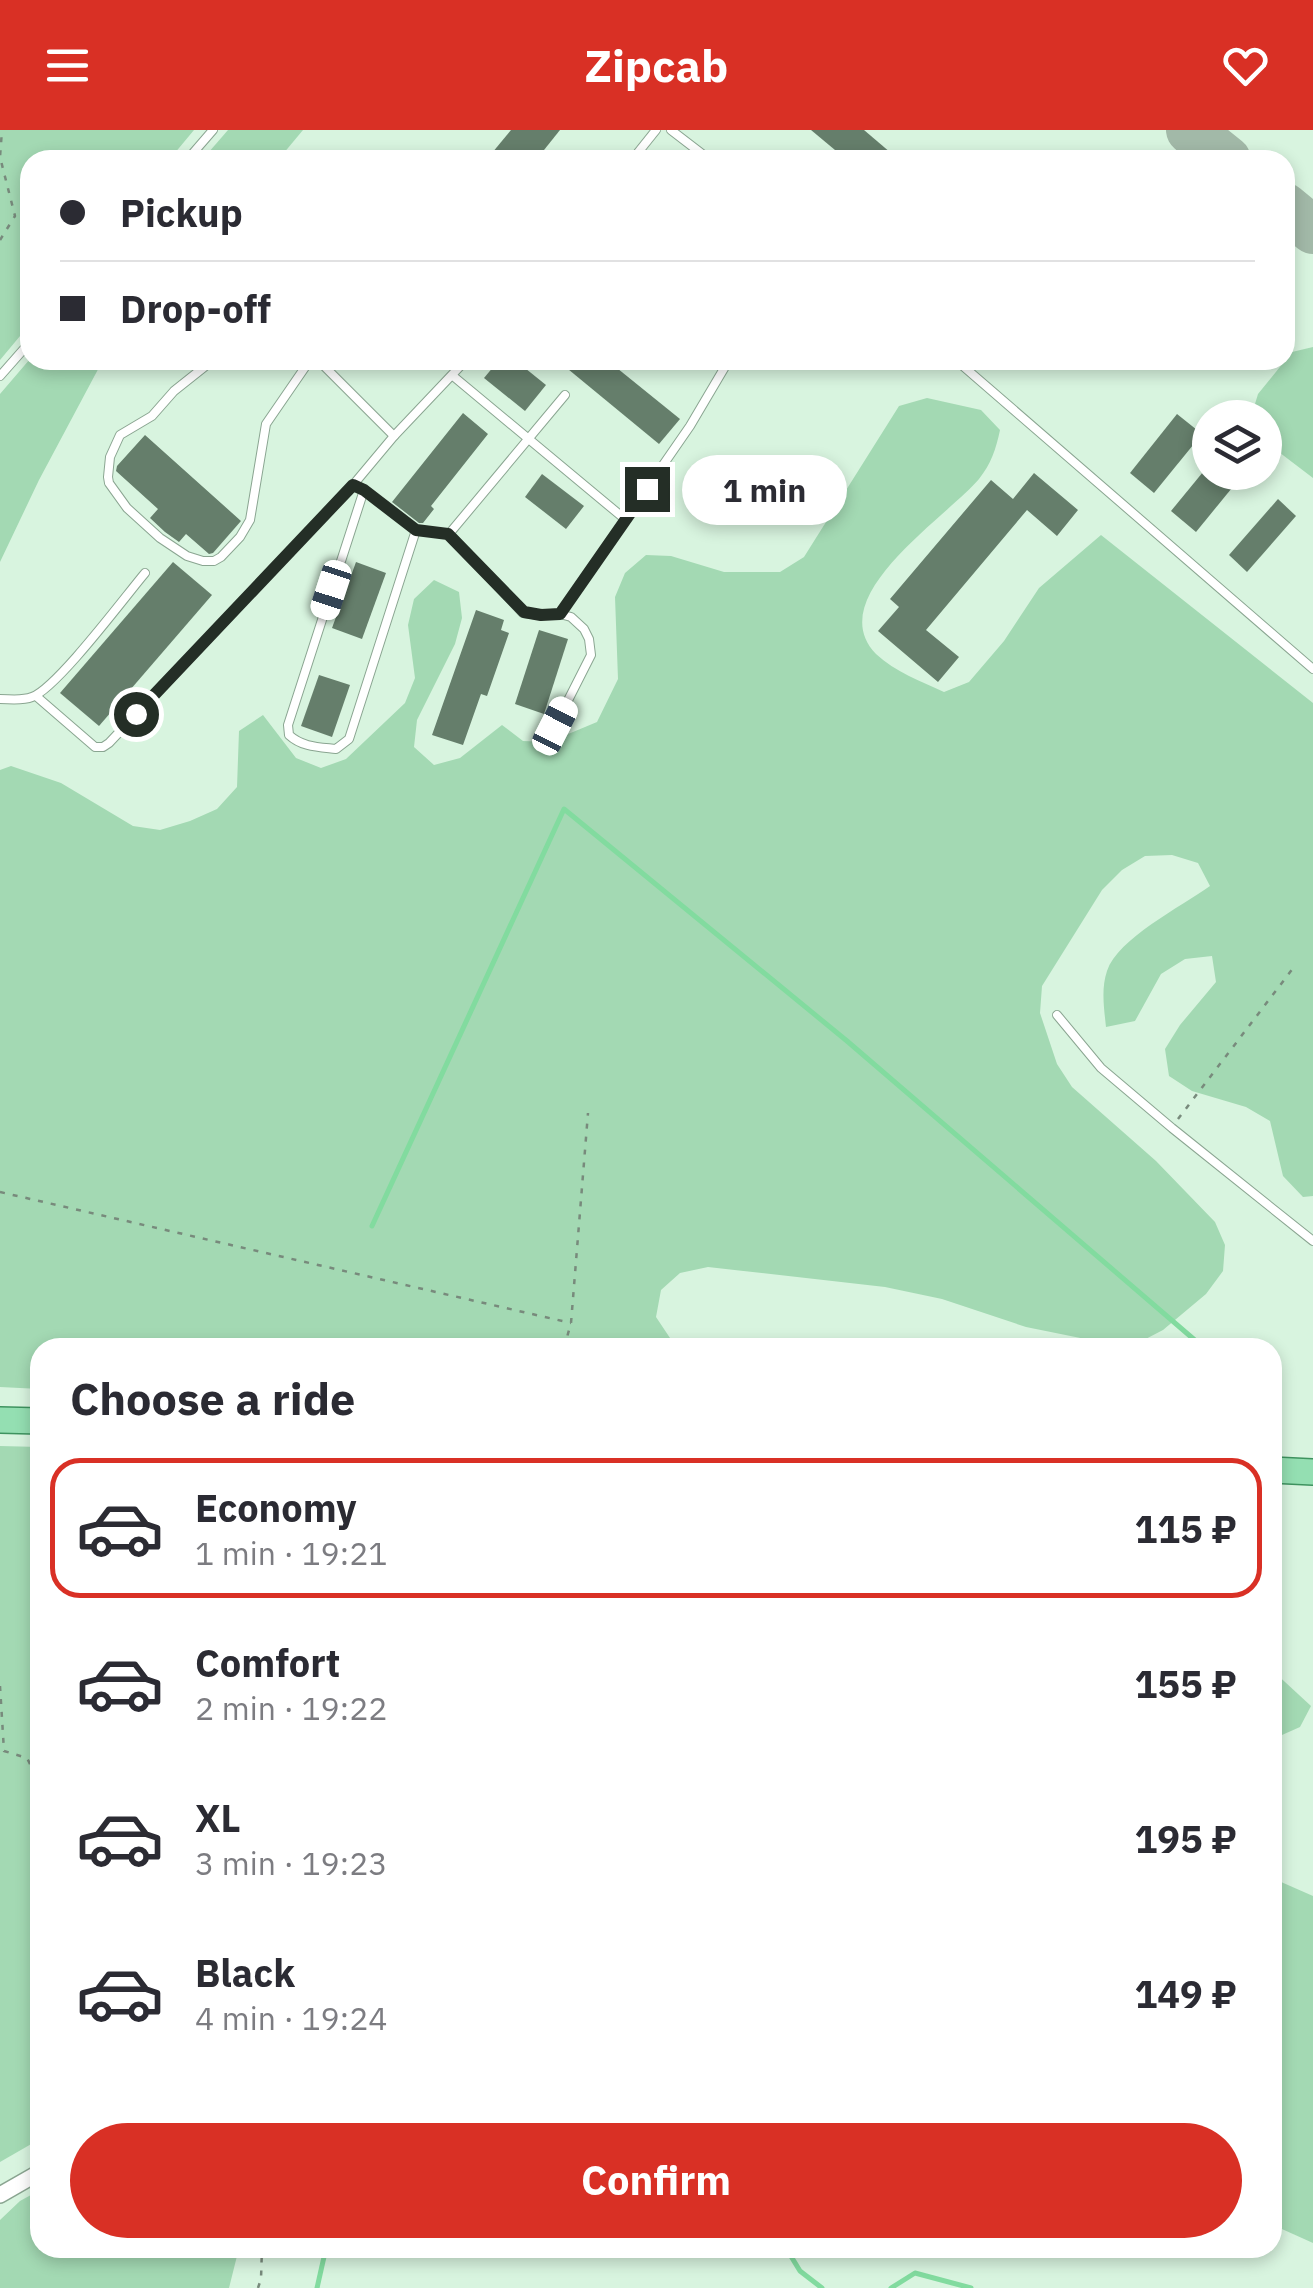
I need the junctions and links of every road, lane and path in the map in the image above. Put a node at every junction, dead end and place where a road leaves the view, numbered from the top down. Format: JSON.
{"nodes":[{"id":1,"x":2,"y":130,"type":"edge"},
{"id":2,"x":213,"y":130,"type":"edge"},
{"id":3,"x":656,"y":130,"type":"edge"},
{"id":4,"x":670,"y":130,"type":"edge"},
{"id":5,"x":196,"y":150,"type":"edge"},
{"id":6,"x":640,"y":150,"type":"edge"},
{"id":7,"x":697,"y":150,"type":"edge"},
{"id":8,"x":0,"y":240,"type":"edge"},
{"id":9,"x":20,"y":353,"type":"edge"},
{"id":10,"x":201,"y":370,"type":"edge"},
{"id":11,"x":306,"y":370,"type":"edge"},
{"id":12,"x":325,"y":370,"type":"edge"},
{"id":13,"x":457,"y":370,"type":"edge"},
{"id":14,"x":722,"y":370,"type":"edge"},
{"id":15,"x":968,"y":370,"type":"edge"},
{"id":16,"x":0,"y":376,"type":"edge"},
{"id":17,"x":452,"y":376,"type":"junction"},
{"id":18,"x":565,"y":394,"type":"dead end"},
{"id":19,"x":394,"y":436,"type":"junction"},
{"id":20,"x":529,"y":438,"type":"junction"},
{"id":21,"x":353,"y":485,"type":"junction"},
{"id":22,"x":364,"y":490,"type":"junction"},
{"id":23,"x":626,"y":520,"type":"junction"},
{"id":24,"x":416,"y":530,"type":"junction"},
{"id":25,"x":448,"y":534,"type":"junction"},
{"id":26,"x":145,"y":573,"type":"dead end"},
{"id":27,"x":560,"y":614,"type":"junction"},
{"id":28,"x":1313,"y":669,"type":"edge"},
{"id":29,"x":36,"y":696,"type":"junction"},
{"id":30,"x":0,"y":699,"type":"edge"},
{"id":31,"x":555,"y":726,"type":"dead end"},
{"id":32,"x":1294,"y":966,"type":"dead end"},
{"id":33,"x":1056,"y":1015,"type":"dead end"},
{"id":34,"x":588,"y":1113,"type":"dead end"},
{"id":35,"x":1172,"y":1128,"type":"junction"},
{"id":36,"x":0,"y":1192,"type":"edge"},
{"id":37,"x":1313,"y":1241,"type":"edge"},
{"id":38,"x":571,"y":1323,"type":"junction"},
{"id":39,"x":567,"y":1338,"type":"edge"},
{"id":40,"x":0,"y":1420,"type":"edge"},
{"id":41,"x":30,"y":1421,"type":"edge"},
{"id":42,"x":1282,"y":1470,"type":"edge"},
{"id":43,"x":1313,"y":1472,"type":"edge"},
{"id":44,"x":0,"y":1686,"type":"edge"},
{"id":45,"x":30,"y":1764,"type":"edge"},
{"id":46,"x":30,"y":2178,"type":"edge"},
{"id":47,"x":0,"y":2196,"type":"edge"},
{"id":48,"x":262,"y":2258,"type":"edge"},
{"id":49,"x":258,"y":2288,"type":"edge"}],
"edges":[{"from":1,"to":8,"type":"path"},
{"from":2,"to":5,"type":"lane"},
{"from":3,"to":6,"type":"lane"},
{"from":4,"to":7,"type":"lane"},
{"from":9,"to":16,"type":"lane"},
{"from":10,"to":11,"type":"lane"},
{"from":12,"to":19,"type":"lane"},
{"from":13,"to":17,"type":"lane"},
{"from":14,"to":23,"type":"lane"},
{"from":15,"to":28,"type":"lane"},
{"from":17,"to":19,"type":"lane"},
{"from":17,"to":20,"type":"lane"},
{"from":18,"to":20,"type":"lane"},
{"from":19,"to":21,"type":"lane"},
{"from":20,"to":23,"type":"lane"},
{"from":20,"to":25,"type":"lane"},
{"from":21,"to":22,"type":"lane"},
{"from":21,"to":29,"type":"lane"},
{"from":22,"to":24,"type":"lane"},
{"from":22,"to":24,"type":"lane"},
{"from":23,"to":27,"type":"lane"},
{"from":24,"to":25,"type":"lane"},
{"from":25,"to":27,"type":"lane"},
{"from":26,"to":29,"type":"lane"},
{"from":27,"to":31,"type":"lane"},
{"from":29,"to":30,"type":"lane"},
{"from":32,"to":35,"type":"path"},
{"from":33,"to":35,"type":"lane"},
{"from":34,"to":38,"type":"path"},
{"from":35,"to":37,"type":"lane"},
{"from":36,"to":38,"type":"path"},
{"from":38,"to":39,"type":"path"},
{"from":40,"to":41,"type":"main road"},
{"from":42,"to":43,"type":"main road"},
{"from":44,"to":45,"type":"path"},
{"from":46,"to":47,"type":"street"},
{"from":48,"to":49,"type":"path"}]}
